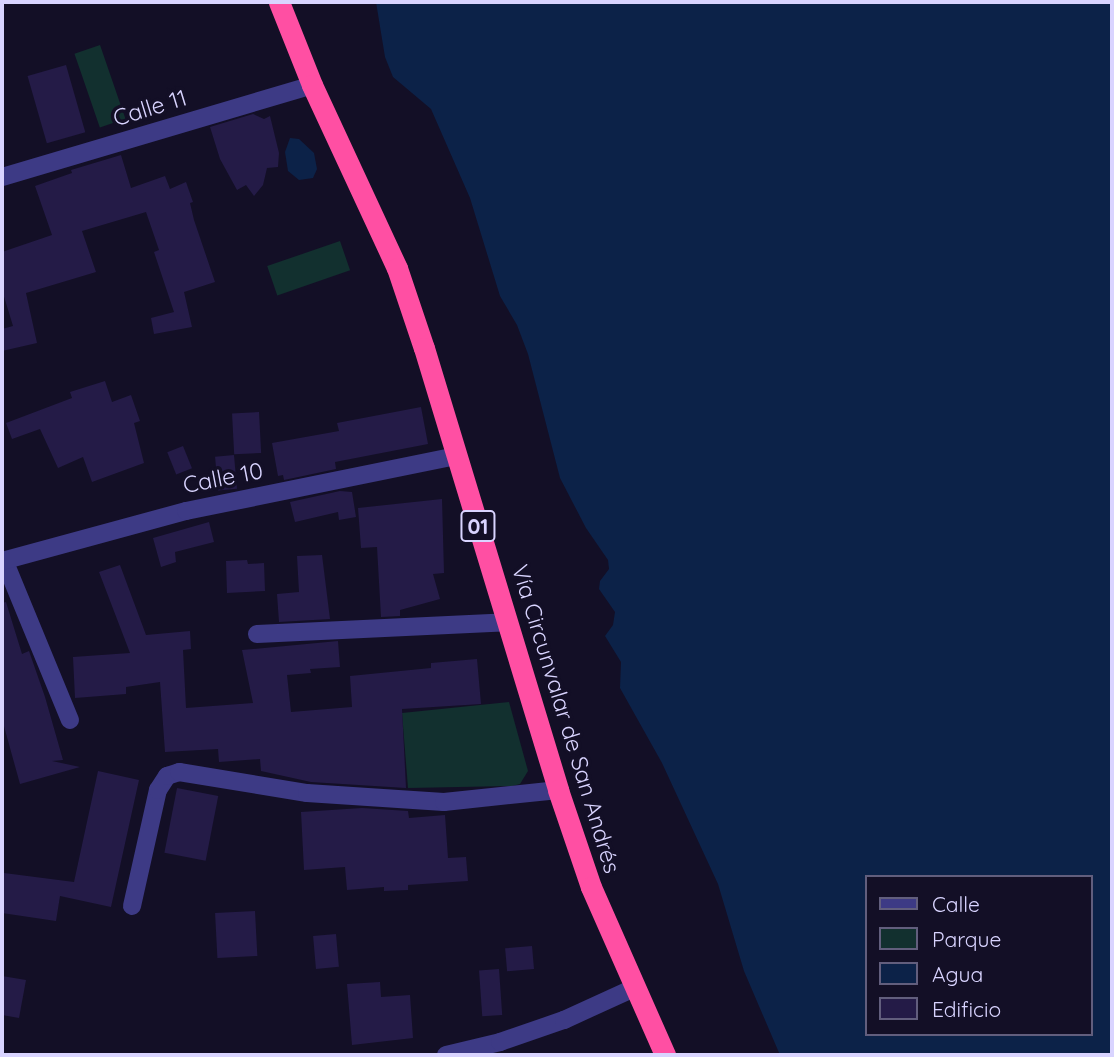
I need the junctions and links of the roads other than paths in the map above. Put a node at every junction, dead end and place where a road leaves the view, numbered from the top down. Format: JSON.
{"nodes":[{"id":1,"x":279,"y":2,"type":"edge"},
{"id":2,"x":312,"y":85,"type":"junction"},
{"id":3,"x":2,"y":177,"type":"edge"},
{"id":4,"x":457,"y":456,"type":"junction"},
{"id":5,"x":3,"y":561,"type":"edge"},
{"id":6,"x":507,"y":622,"type":"junction"},
{"id":7,"x":257,"y":634,"type":"dead end"},
{"id":8,"x":70,"y":720,"type":"dead end"},
{"id":9,"x":558,"y":790,"type":"junction"},
{"id":10,"x":132,"y":906,"type":"dead end"},
{"id":11,"x":634,"y":988,"type":"junction"},
{"id":12,"x":446,"y":1055,"type":"edge"},
{"id":13,"x":666,"y":1055,"type":"edge"}],
"edges":[{"from":1,"to":2,"type":"highway","name":"Vía Circunvalar de San Andrés","number":"01"},
{"from":2,"to":3,"type":"street","name":"Calle 11"},
{"from":2,"to":4,"type":"highway","name":"Vía Circunvalar de San Andrés","number":"01"},
{"from":4,"to":5,"type":"street","name":"Calle 10"},
{"from":4,"to":6,"type":"highway","name":"Vía Circunvalar de San Andrés","number":"01"},
{"from":5,"to":8,"type":"street"},
{"from":6,"to":7,"type":"street"},
{"from":6,"to":9,"type":"highway","name":"Vía Circunvalar de San Andrés","number":"01"},
{"from":9,"to":10,"type":"street"},
{"from":9,"to":11,"type":"highway","name":"Vía Circunvalar de San Andrés","number":"01"},
{"from":11,"to":12,"type":"street"},
{"from":11,"to":13,"type":"highway","name":"Vía Circunvalar de San Andrés","number":"01"}]}
